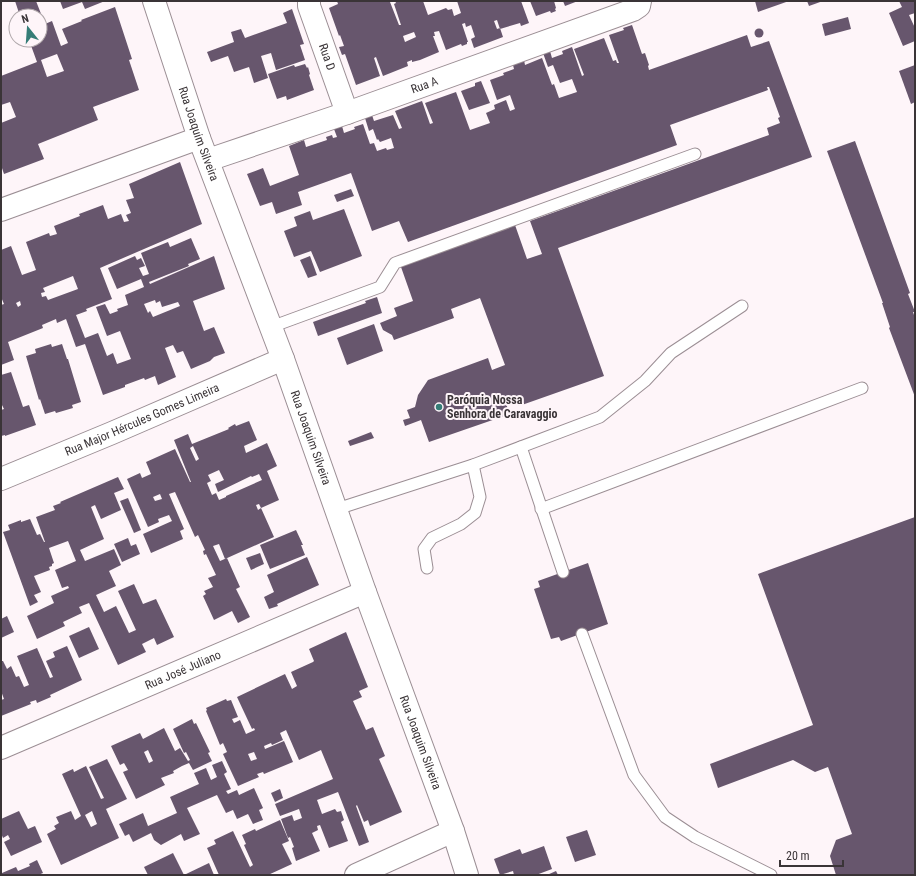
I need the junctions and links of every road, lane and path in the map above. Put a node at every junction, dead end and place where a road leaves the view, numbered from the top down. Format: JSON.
{"nodes":[{"id":1,"x":154,"y":1,"type":"edge"},
{"id":2,"x":309,"y":1,"type":"edge"},
{"id":3,"x":639,"y":3,"type":"edge"},
{"id":4,"x":347,"y":113,"type":"junction"},
{"id":5,"x":199,"y":138,"type":"junction"},
{"id":6,"x":695,"y":154,"type":"dead end"},
{"id":7,"x":208,"y":160,"type":"junction"},
{"id":8,"x":1,"y":210,"type":"edge"},
{"id":9,"x":742,"y":306,"type":"dead end"},
{"id":10,"x":271,"y":327,"type":"junction"},
{"id":11,"x":283,"y":359,"type":"junction"},
{"id":12,"x":862,"y":388,"type":"dead end"},
{"id":13,"x":521,"y":447,"type":"junction"},
{"id":14,"x":473,"y":465,"type":"junction"},
{"id":15,"x":1,"y":479,"type":"edge"},
{"id":16,"x":337,"y":509,"type":"junction"},
{"id":17,"x":541,"y":509,"type":"junction"},
{"id":18,"x":427,"y":568,"type":"dead end"},
{"id":19,"x":563,"y":572,"type":"dead end"},
{"id":20,"x":365,"y":592,"type":"junction"},
{"id":21,"x":582,"y":634,"type":"dead end"},
{"id":22,"x":1,"y":748,"type":"edge"},
{"id":23,"x":453,"y":831,"type":"junction"},
{"id":24,"x":356,"y":875,"type":"edge"},
{"id":25,"x":467,"y":875,"type":"edge"},
{"id":26,"x":771,"y":875,"type":"edge"}],
"edges":[{"from":1,"to":5,"type":"street","name":"Rua Joaquim Silveira"},
{"from":2,"to":4,"type":"street","name":"Rua D"},
{"from":3,"to":4,"type":"street","name":"Rua A"},
{"from":4,"to":7,"type":"street","name":"Rua A"},
{"from":5,"to":7,"type":"street","name":"Rua Joaquim Silveira"},
{"from":5,"to":8,"type":"street"},
{"from":6,"to":10,"type":"lane"},
{"from":7,"to":10,"type":"street","name":"Rua Joaquim Silveira"},
{"from":9,"to":13,"type":"lane"},
{"from":10,"to":11,"type":"street","name":"Rua Joaquim Silveira"},
{"from":11,"to":15,"type":"street","name":"Rua Major Hércules Gomes Limeira"},
{"from":11,"to":16,"type":"street","name":"Rua Joaquim Silveira"},
{"from":12,"to":17,"type":"lane"},
{"from":13,"to":14,"type":"lane"},
{"from":13,"to":17,"type":"lane"},
{"from":14,"to":16,"type":"lane"},
{"from":14,"to":18,"type":"lane"},
{"from":16,"to":20,"type":"street","name":"Rua Joaquim Silveira"},
{"from":17,"to":19,"type":"lane"},
{"from":20,"to":22,"type":"street","name":"Rua José Juliano"},
{"from":20,"to":23,"type":"street","name":"Rua Joaquim Silveira"},
{"from":21,"to":26,"type":"lane"},
{"from":23,"to":24,"type":"street"},
{"from":23,"to":25,"type":"street","name":"Rua Joaquim Silveira"}]}
